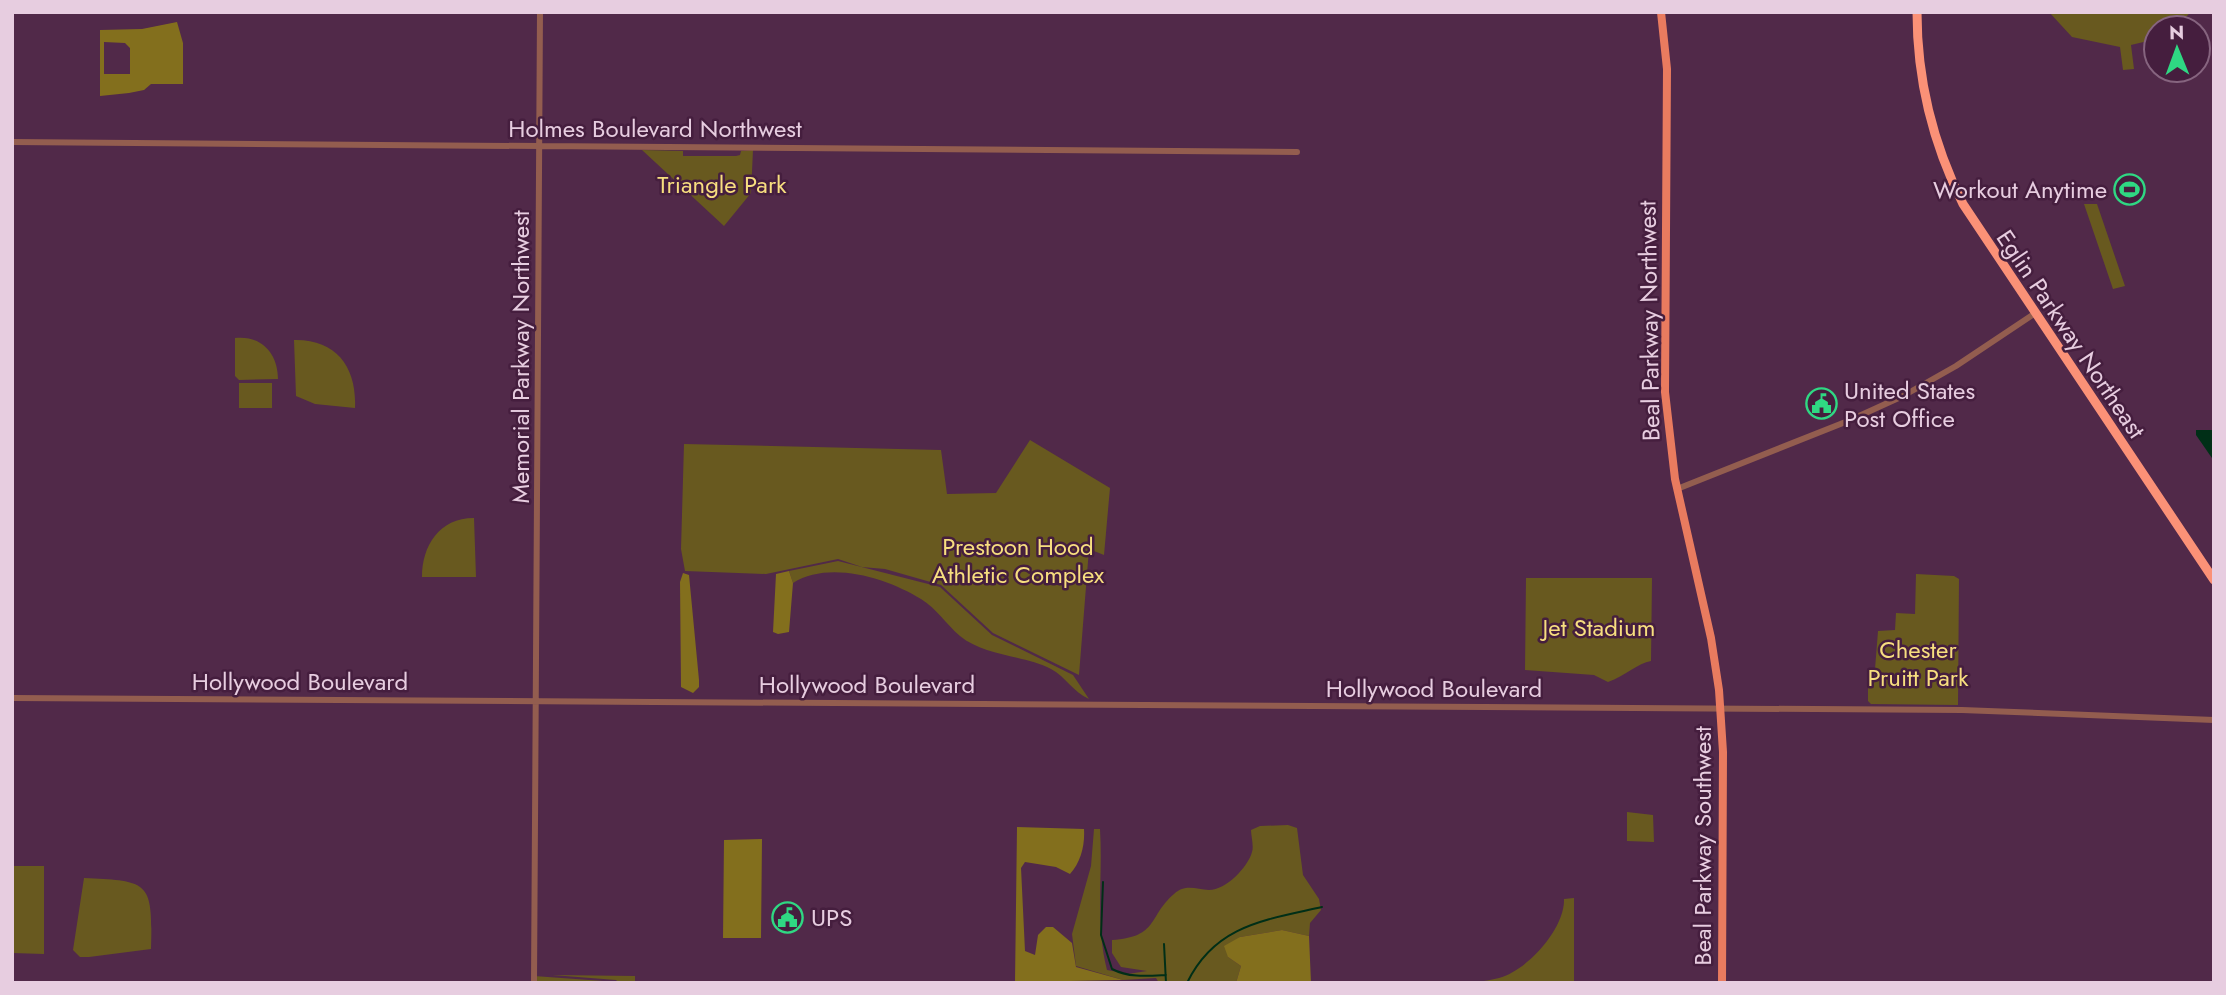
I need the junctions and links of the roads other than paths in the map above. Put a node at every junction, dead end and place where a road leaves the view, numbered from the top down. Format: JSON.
{"nodes":[{"id":1,"x":540,"y":12,"type":"edge"},
{"id":2,"x":1661,"y":12,"type":"edge"},
{"id":3,"x":1917,"y":12,"type":"edge"},
{"id":4,"x":12,"y":142,"type":"edge"},
{"id":5,"x":541,"y":146,"type":"junction"},
{"id":6,"x":1297,"y":152,"type":"dead end"},
{"id":7,"x":2034,"y":314,"type":"junction"},
{"id":8,"x":1677,"y":489,"type":"junction"},
{"id":9,"x":2214,"y":580,"type":"edge"},
{"id":10,"x":12,"y":698,"type":"edge"},
{"id":11,"x":537,"y":702,"type":"junction"},
{"id":12,"x":1721,"y":709,"type":"junction"},
{"id":13,"x":2214,"y":720,"type":"edge"},
{"id":14,"x":534,"y":983,"type":"edge"},
{"id":15,"x":1722,"y":983,"type":"edge"}],
"edges":[{"from":1,"to":5,"type":"street","name":"Memorial Parkway Northwest"},
{"from":2,"to":8,"type":"main road","name":"Beal Parkway Northwest"},
{"from":3,"to":7,"type":"highway","name":"Eglin Parkway Northeast"},
{"from":4,"to":5,"type":"street","name":"Holmes Boulevard Northwest"},
{"from":5,"to":6,"type":"street","name":"Holmes Boulevard Northwest"},
{"from":5,"to":11,"type":"street","name":"Memorial Parkway Northwest"},
{"from":7,"to":8,"type":"street"},
{"from":7,"to":9,"type":"highway","name":"Eglin Parkway Northeast"},
{"from":8,"to":12,"type":"main road","name":"Beal Parkway Northwest"},
{"from":10,"to":11,"type":"street","name":"Hollywood Boulevard"},
{"from":11,"to":12,"type":"street","name":"Hollywood Boulevard"},
{"from":11,"to":14,"type":"street","name":"Memorial Parkway Northwest"},
{"from":12,"to":13,"type":"street","name":"Hollywood Boulevard"},
{"from":12,"to":15,"type":"main road","name":"Beal Parkway Southwest"}]}
